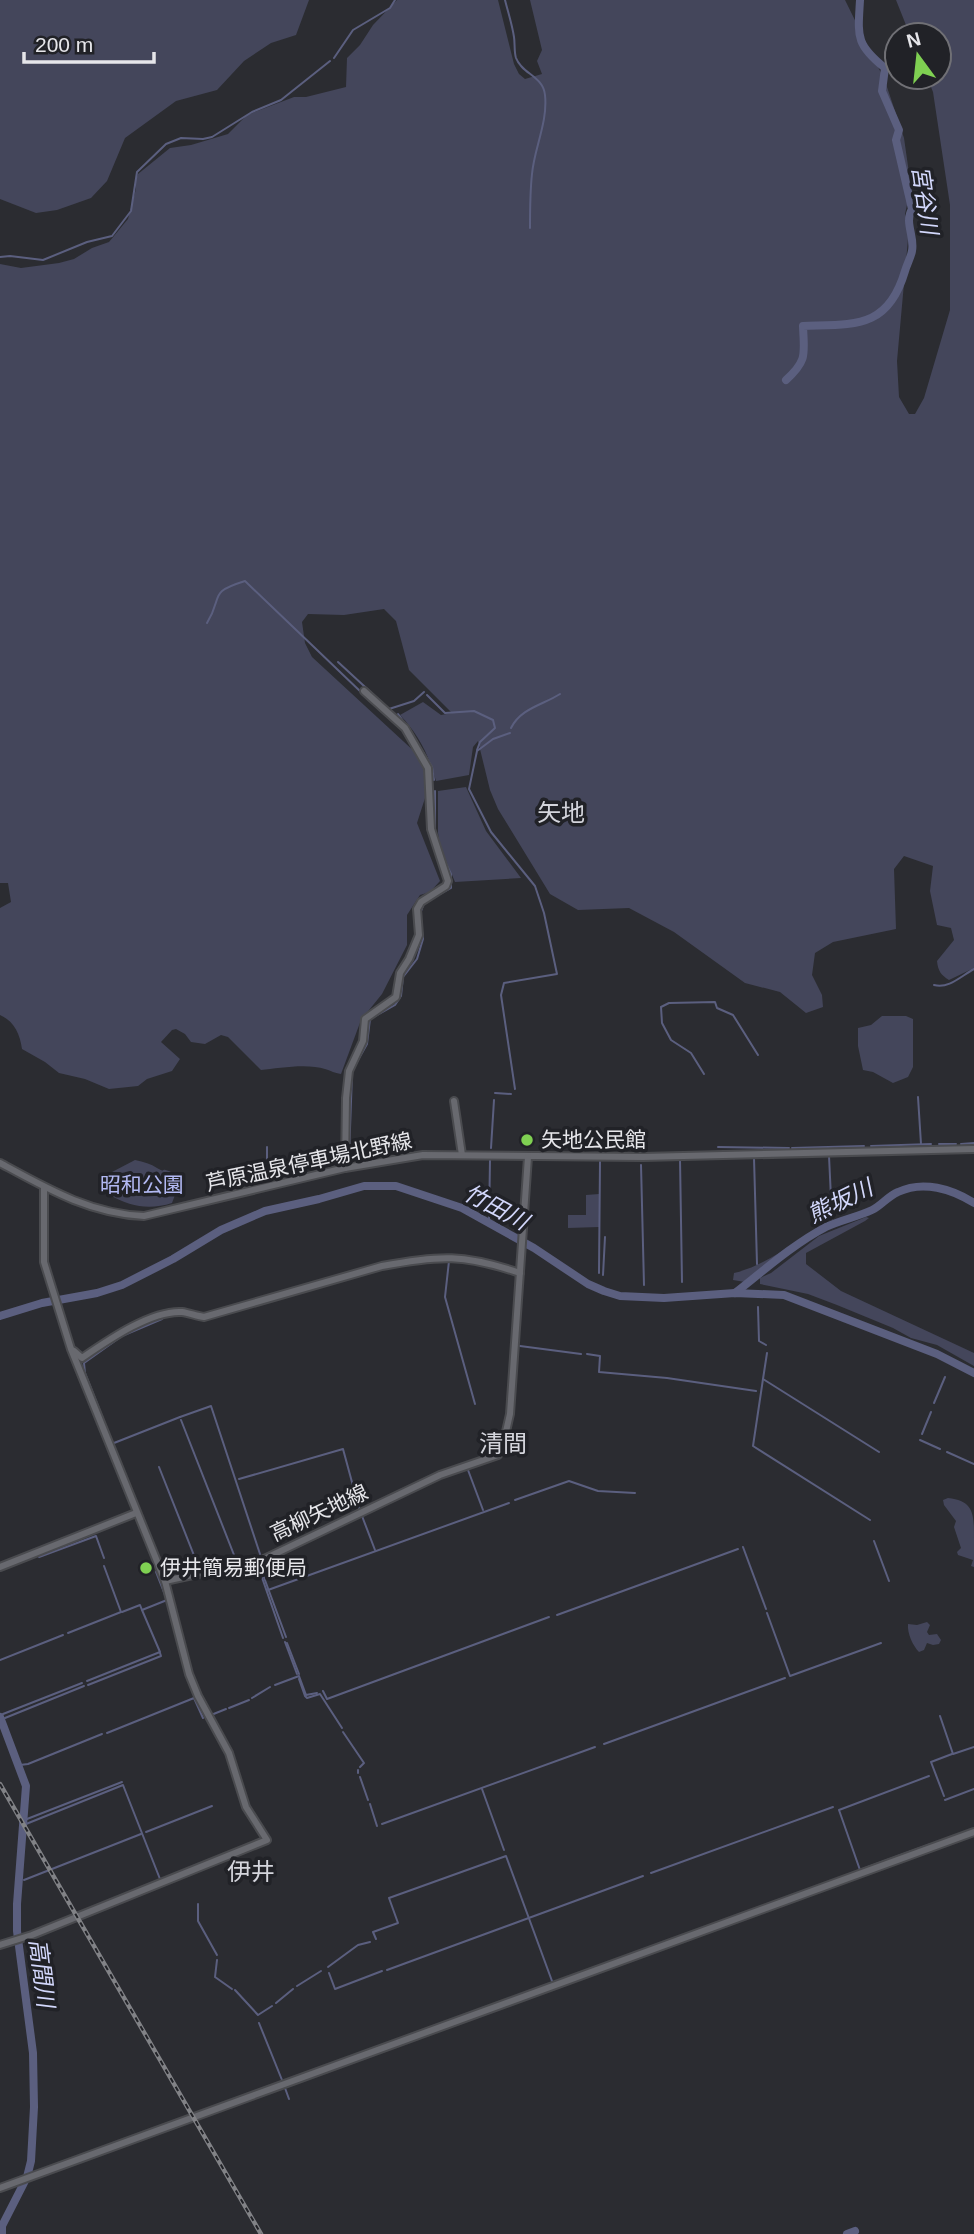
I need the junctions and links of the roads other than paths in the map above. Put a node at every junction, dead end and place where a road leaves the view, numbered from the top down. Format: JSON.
{"nodes":[{"id":1,"x":365,"y":691,"type":"dead end"},
{"id":2,"x":454,"y":1101,"type":"dead end"},
{"id":3,"x":974,"y":1149,"type":"edge"},
{"id":4,"x":462,"y":1156,"type":"junction"},
{"id":5,"x":528,"y":1157,"type":"junction"},
{"id":6,"x":0,"y":1163,"type":"edge"},
{"id":7,"x":345,"y":1168,"type":"junction"},
{"id":8,"x":44,"y":1187,"type":"junction"},
{"id":9,"x":521,"y":1269,"type":"junction"},
{"id":10,"x":71,"y":1349,"type":"junction"},
{"id":11,"x":136,"y":1513,"type":"junction"},
{"id":12,"x":0,"y":1567,"type":"edge"},
{"id":13,"x":165,"y":1581,"type":"junction"},
{"id":14,"x":974,"y":1832,"type":"edge"},
{"id":15,"x":0,"y":1945,"type":"edge"},
{"id":16,"x":0,"y":2188,"type":"edge"}],
"edges":[{"from":1,"to":7,"type":"street"},
{"from":2,"to":4,"type":"street"},
{"from":3,"to":5,"type":"street","name":"芦原温泉停車場北野線"},
{"from":4,"to":5,"type":"street","name":"芦原温泉停車場北野線"},
{"from":4,"to":7,"type":"street","name":"芦原温泉停車場北野線"},
{"from":5,"to":9,"type":"street","name":"高柳矢地線"},
{"from":6,"to":8,"type":"street","name":"芦原温泉停車場北野線"},
{"from":7,"to":8,"type":"street","name":"芦原温泉停車場北野線"},
{"from":8,"to":10,"type":"street"},
{"from":9,"to":10,"type":"street"},
{"from":9,"to":13,"type":"street","name":"高柳矢地線"},
{"from":10,"to":11,"type":"street"},
{"from":11,"to":12,"type":"street"},
{"from":11,"to":13,"type":"street"},
{"from":13,"to":15,"type":"street"},
{"from":14,"to":16,"type":"street"}]}
